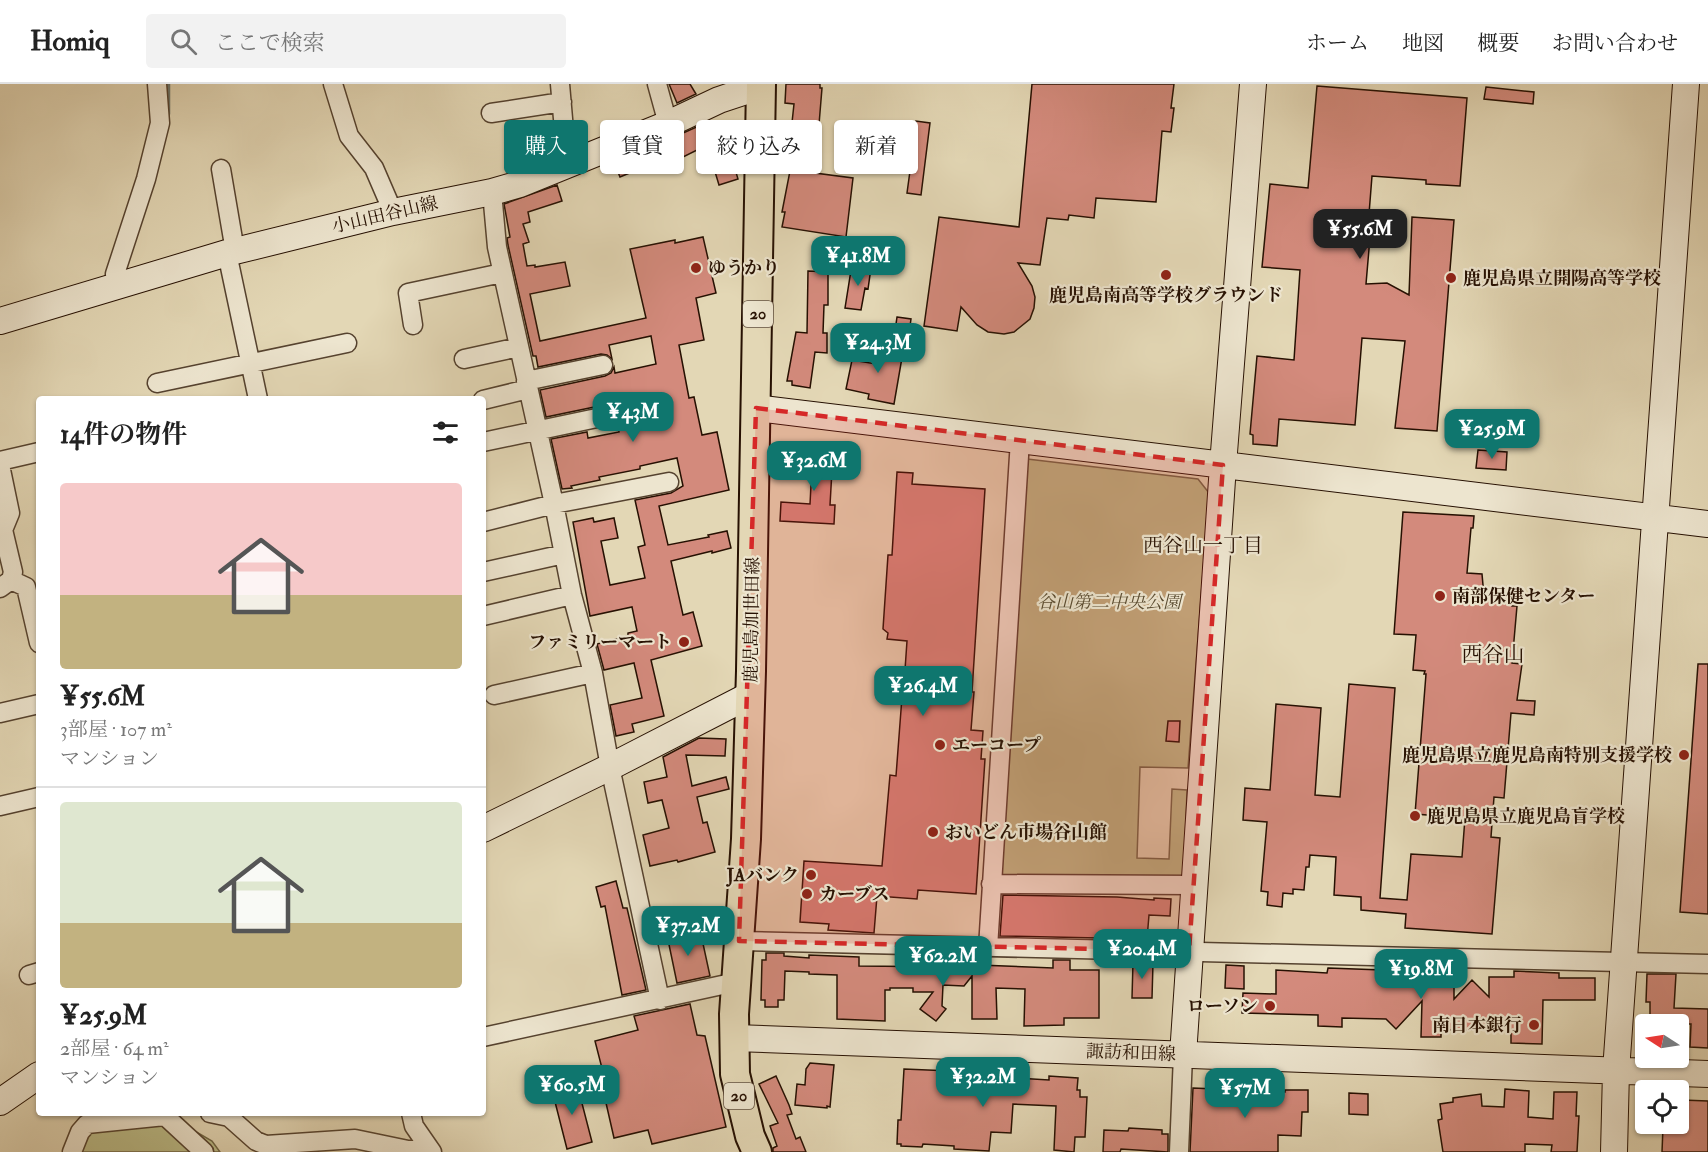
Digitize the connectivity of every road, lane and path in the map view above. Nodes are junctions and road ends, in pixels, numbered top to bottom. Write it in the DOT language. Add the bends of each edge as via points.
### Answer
graph roads {
  1 [pos="157,84"];
  2 [pos="333,84"];
  3 [pos="657,84"];
  4 [pos="1253,84"];
  5 [pos="1688,84"];
  6 [pos="761,85"];
  7 [pos="1708,87"];
  8 [pos="561,93"];
  9 [pos="491,113"];
  10 [pos="563,120"];
  11 [pos="667,120"];
  12 [pos="676,120"];
  13 [pos="221,169"];
  14 [pos="545,174"];
  15 [pos="492,192"];
  16 [pos="393,212"];
  17 [pos="231,252"];
  18 [pos="502,273"];
  19 [pos="116,285"];
  20 [pos="0,321"];
  21 [pos="413,325"];
  22 [pos="347,343"];
  23 [pos="519,347"];
  24 [pos="464,359"];
  25 [pos="251,363"];
  26 [pos="603,365"];
  27 [pos="157,383"];
  28 [pos="527,385"];
  29 [pos="257,396"];
  30 [pos="486,399"];
  31 [pos="756,408"];
  32 [pos="630,411"];
  33 [pos="537,431"];
  34 [pos="1020,440"];
  35 [pos="486,441"];
  36 [pos="36,453"];
  37 [pos="0,463"];
  38 [pos="1223,465"];
  39 [pos="669,482"];
  40 [pos="554,504"];
  41 [pos="1656,518"];
  42 [pos="486,521"];
  43 [pos="1,523"];
  44 [pos="1708,524"];
  45 [pos="564,554"];
  46 [pos="486,571"];
  47 [pos="6,584"];
  48 [pos="572,595"];
  49 [pos="486,615"];
  50 [pos="36,620"];
  51 [pos="593,673"];
  52 [pos="494,695"];
  53 [pos="750,695"];
  54 [pos="36,705"];
  55 [pos="0,713"];
  56 [pos="610,767"];
  57 [pos="36,798"];
  58 [pos="0,806"];
  59 [pos="486,828"];
  60 [pos="991,884"];
  61 [pos="1193,885"];
  62 [pos="740,941"];
  63 [pos="987,948"];
  64 [pos="1189,951"];
  65 [pos="1624,961"];
  66 [pos="1708,964"];
  67 [pos="736,982"];
  68 [pos="660,1000"];
  69 [pos="486,1036"];
  70 [pos="734,1038"];
  71 [pos="1183,1055"];
  72 [pos="1616,1071"];
  73 [pos="1708,1074"];
  74 [pos="36,1077"];
  75 [pos="0,1102"];
  76 [pos="149,1116"];
  77 [pos="167,1116"];
  78 [pos="224,1116"];
  79 [pos="412,1116"];
  80 [pos="430,1150"];
  81 [pos="72,1152"];
  82 [pos="204,1152"];
  83 [pos="757,1152"];
  84 [pos="1179,1152"];
  85 [pos="1614,1152"];
  1 -- 19 [label="street" via="160,123 117,265"];
  2 -- 16 [label="street" via="349,136 374,168"];
  3 -- 11 [label="street"];
  4 -- 38 [label="street"];
  5 -- 7 [label="street"];
  5 -- 41 [label="street"];
  6 -- 12 [label="street, 小山田谷山線"];
  6 -- 31 [label="main road, 鹿児島加世田線 / 20"];
  8 -- 9 [label="street"];
  8 -- 10 [label="street"];
  13 -- 17 [label="street"];
  14 -- 15 [label="street, 小山田谷山線"];
  15 -- 16 [label="street, 小山田谷山線"];
  15 -- 18 [label="street"];
  16 -- 17 [label="street, 小山田谷山線"];
  17 -- 19 [label="street, 小山田谷山線"];
  17 -- 25 [label="street"];
  18 -- 21 [label="street" via="408,293"];
  18 -- 23 [label="street"];
  19 -- 20 [label="street, 小山田谷山線"];
  22 -- 25 [label="street"];
  23 -- 24 [label="street"];
  23 -- 28 [label="street"];
  25 -- 27 [label="street"];
  25 -- 29 [label="street"];
  26 -- 28 [label="street"];
  28 -- 30 [label="street"];
  28 -- 33 [label="street"];
  31 -- 34 [label="street"];
  31 -- 53 [label="main road, 鹿児島加世田線 / 20"];
  32 -- 33 [label="street"];
  33 -- 35 [label="street"];
  33 -- 40 [label="street"];
  34 -- 38 [label="street"];
  34 -- 60 [label="street"];
  36 -- 37 [label="street"];
  37 -- 43 [label="street" via="10,513"];
  38 -- 41 [label="street"];
  38 -- 61 [label="street"];
  39 -- 40 [label="street"];
  40 -- 42 [label="street"];
  40 -- 45 [label="street"];
  41 -- 44 [label="street"];
  41 -- 65 [label="street"];
  43 -- 47 [label="street" via="13,572"];
  45 -- 46 [label="street"];
  45 -- 48 [label="street"];
  47 -- 50 [label="street" via="26,587"];
  48 -- 49 [label="street"];
  48 -- 51 [label="street"];
  51 -- 52 [label="street"];
  51 -- 56 [label="street"];
  53 -- 56 [label="street"];
  53 -- 62 [label="main road, 鹿児島加世田線 / 20"];
  54 -- 55 [label="street"];
  56 -- 59 [label="street"];
  56 -- 68 [label="street"];
  57 -- 58 [label="street"];
  60 -- 61 [label="street"];
  60 -- 63 [label="street"];
  61 -- 64 [label="street"];
  62 -- 63 [label="street"];
  62 -- 67 [label="main road, 鹿児島加世田線 / 20"];
  63 -- 64 [label="street"];
  64 -- 65 [label="street"];
  64 -- 71 [label="street"];
  65 -- 66 [label="street"];
  65 -- 72 [label="street"];
  67 -- 68 [label="street"];
  67 -- 70 [label="main road, 鹿児島加世田線 / 20"];
  68 -- 69 [label="street"];
  70 -- 71 [label="street, 諏訪和田線"];
  70 -- 83 [label="main road, 鹿児島加世田線 / 20" via="735,1074"];
  71 -- 72 [label="street, 諏訪和田線"];
  71 -- 84 [label="street"];
  72 -- 73 [label="street, 諏訪和田線"];
  72 -- 85 [label="street"];
  74 -- 75 [label="street"];
  76 -- 81 [label="street" via="87,1124"];
  77 -- 82 [label="street"];
  78 -- 80 [label="street" via="266,1145 355,1139 408,1150"];
  79 -- 80 [label="street"];
}
